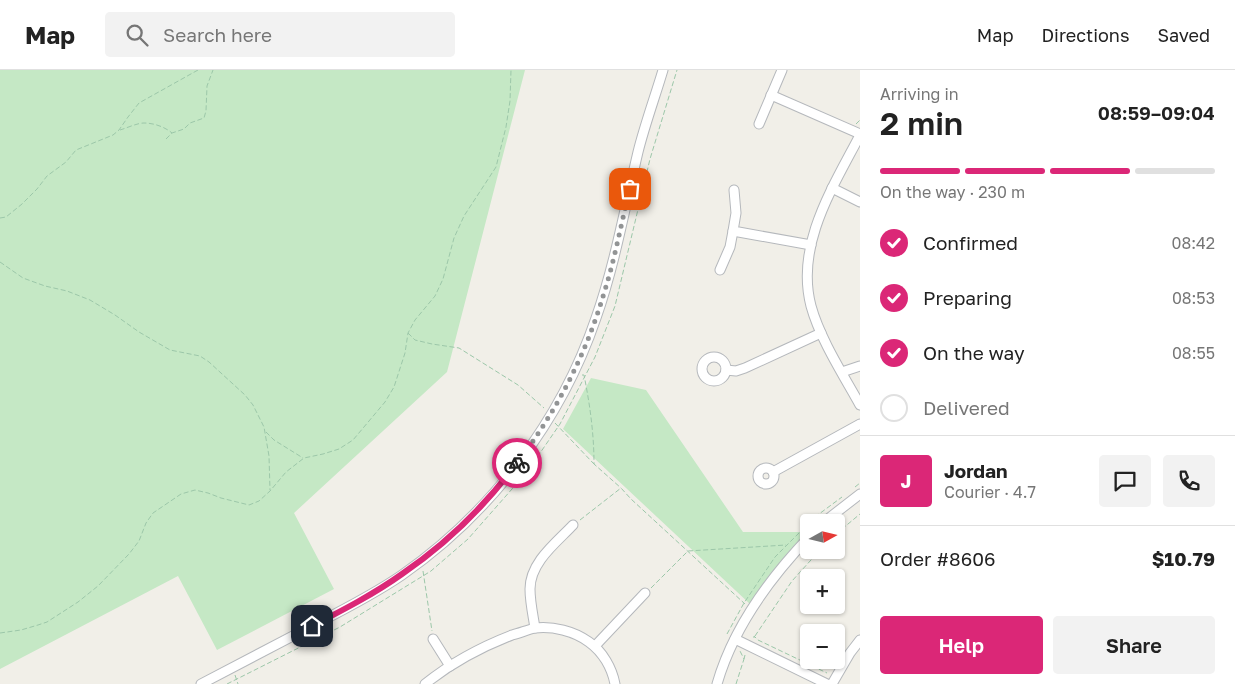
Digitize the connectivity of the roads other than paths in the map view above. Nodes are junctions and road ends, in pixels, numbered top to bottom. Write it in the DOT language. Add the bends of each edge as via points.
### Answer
graph roads {
  1 [pos="663,70"];
  2 [pos="782,70"];
  3 [pos="771,95"];
  4 [pos="759,124"];
  5 [pos="860,134"];
  6 [pos="832,188"];
  7 [pos="734,190"];
  8 [pos="860,202"];
  9 [pos="733,231"];
  10 [pos="811,245"];
  11 [pos="720,270"];
  12 [pos="821,333"];
  13 [pos="860,366"];
  14 [pos="726,370"];
  15 [pos="842,372"];
  16 [pos="860,406"];
  17 [pos="860,424"];
  18 [pos="773,472"];
  19 [pos="856,491"];
  20 [pos="832,514"];
  21 [pos="573,525"];
  22 [pos="800,547"];
  23 [pos="645,593"];
  24 [pos="535,628"];
  25 [pos="433,639"];
  26 [pos="735,640"];
  27 [pos="860,640"];
  28 [pos="595,646"];
  29 [pos="450,666"];
  30 [pos="834,681"];
  31 [pos="201,684"];
  32 [pos="425,684"];
  33 [pos="615,684"];
  34 [pos="717,684"];
  35 [pos="827,684"];
  1 -- 31 [label="street" via="639,150 605,293 574,372 534,440 466,522 421,560 344,609"];
  2 -- 3 [label="street"];
  3 -- 4 [label="street"];
  3 -- 5 [label="street"];
  5 -- 6 [label="street"];
  6 -- 8 [label="street"];
  6 -- 10 [label="street"];
  7 -- 9 [label="street" via="736,213"];
  9 -- 10 [label="street"];
  9 -- 11 [label="street"];
  10 -- 12 [label="street" via="808,284 811,306"];
  12 -- 14 [label="street" via="745,368"];
  12 -- 15 [label="street"];
  13 -- 15 [label="street"];
  15 -- 16 [label="street"];
  17 -- 18 [label="street"];
  19 -- 20 [label="street"];
  21 -- 24 [label="street" via="544,555 534,571 530,588"];
  22 -- 26 [label="street" via="747,606"];
  23 -- 28 [label="street"];
  24 -- 28 [label="street" via="568,631"];
  24 -- 29 [label="street" via="500,640"];
  25 -- 29 [label="street"];
  26 -- 34 [label="street"];
  26 -- 35 [label="street"];
  27 -- 30 [label="street"];
  28 -- 33 [label="street" via="609,664"];
  29 -- 32 [label="street"];
}
